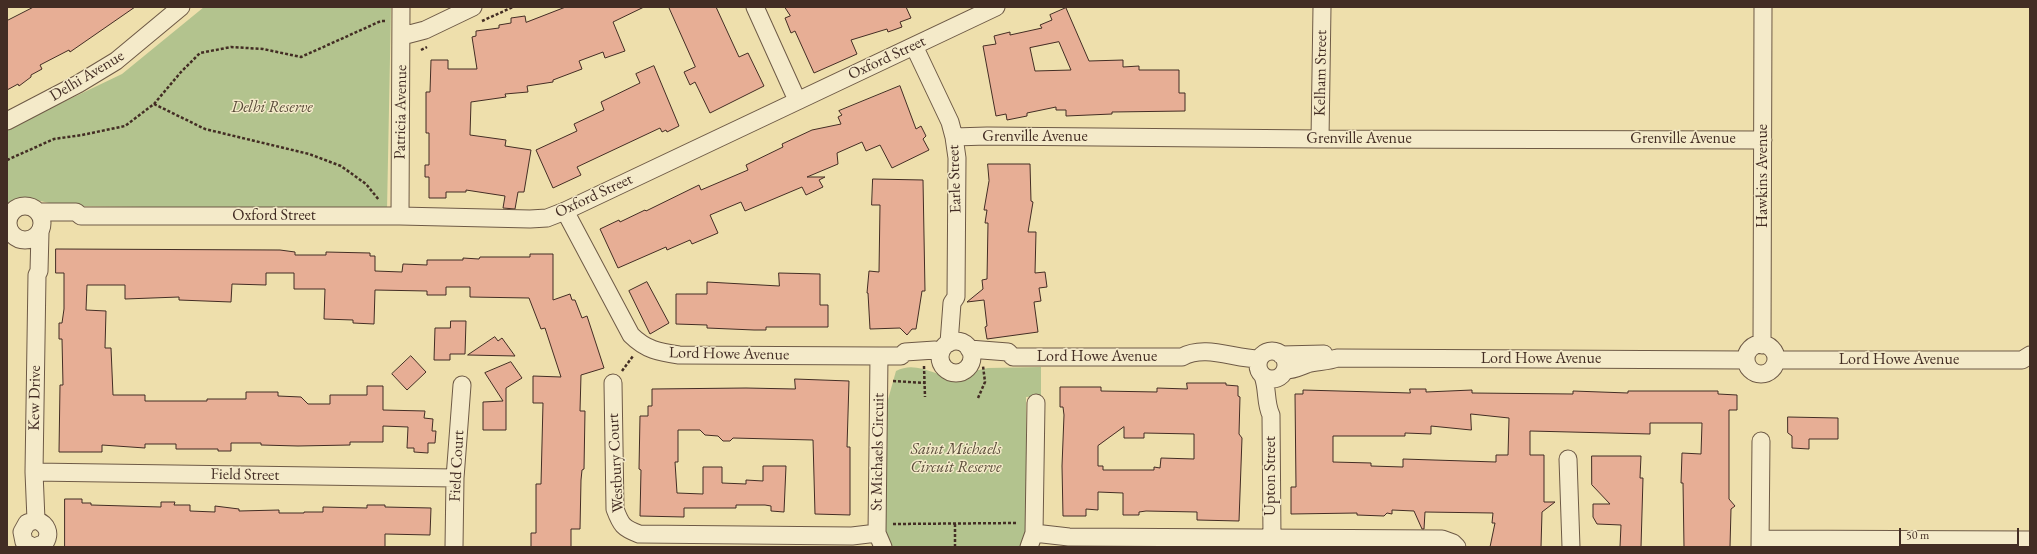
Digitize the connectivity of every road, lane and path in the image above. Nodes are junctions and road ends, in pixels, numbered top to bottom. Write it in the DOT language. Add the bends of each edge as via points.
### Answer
graph roads {
  1 [pos="181,7"];
  2 [pos="402,7"];
  3 [pos="473,7"];
  4 [pos="755,7"];
  5 [pos="996,7"];
  6 [pos="1322,7"];
  7 [pos="1763,7"];
  8 [pos="391,20"];
  9 [pos="402,36"];
  10 [pos="914,46"];
  11 [pos="798,100"];
  12 [pos="154,104"];
  13 [pos="7,121"];
  14 [pos="954,137"];
  15 [pos="1320,139"];
  16 [pos="1763,140"];
  17 [pos="7,160"];
  18 [pos="400,199"];
  19 [pos="565,211"];
  20 [pos="8,216"];
  21 [pos="400,216"];
  22 [pos="40,223"];
  23 [pos="13,236"];
  24 [pos="36,275"];
  25 [pos="1762,344"];
  26 [pos="641,345"];
  27 [pos="959,354"];
  28 [pos="879,356"];
  29 [pos="901,356"];
  30 [pos="1746,360"];
  31 [pos="1776,360"];
  32 [pos="2027,360"];
  33 [pos="924,362"];
  34 [pos="1271,368"];
  35 [pos="878,380"];
  36 [pos="613,383"];
  37 [pos="925,383"];
  38 [pos="462,385"];
  39 [pos="925,398"];
  40 [pos="978,398"];
  41 [pos="1036,403"];
  42 [pos="1761,441"];
  43 [pos="1568,459"];
  44 [pos="34,472"];
  45 [pos="455,478"];
  46 [pos="36,520"];
  47 [pos="955,523"];
  48 [pos="1033,534"];
  49 [pos="879,535"];
  50 [pos="1272,538"];
  51 [pos="2030,540"];
  52 [pos="772,541"];
  53 [pos="24,542"];
  54 [pos="1163,543"];
  55 [pos="1761,543"];
  56 [pos="454,547"];
  57 [pos="955,547"];
  58 [pos="1457,547"];
  59 [pos="1570,547"];
  1 -- 13 [label="street, Delhi Avenue" via="116,61"];
  2 -- 9 [label="street, Patricia Avenue"];
  3 -- 9 [label="street" via="426,30"];
  4 -- 11 [label="street"];
  5 -- 10 [label="street, Oxford Street"];
  6 -- 15 [label="street, Kelham Street"];
  7 -- 16 [label="street, Hawkins Avenue"];
  8 -- 12 [label="path" via="381,21 301,57 263,49 231,47 200,53"];
  9 -- 18 [label="street, Patricia Avenue"];
  10 -- 11 [label="street, Oxford Street"];
  10 -- 14 [label="street, Earle Street" via="950,122"];
  11 -- 19 [label="street, Oxford Street"];
  12 -- 17 [label="path" via="124,126 54,139"];
  12 -- 18 [label="path" via="205,129 309,154 341,166 366,184 380,201"];
  14 -- 15 [label="street, Grenville Avenue"];
  14 -- 27 [label="street, Earle Street" via="957,158 956,297 952,303"];
  15 -- 16 [label="street, Grenville Avenue"];
  16 -- 25 [label="street, Hawkins Avenue"];
  18 -- 21 [label="street, Patricia Avenue"];
  19 -- 21 [label="street, Oxford Street" via="547,218 530,219"];
  19 -- 26 [label="street, Lord Howe Avenue" via="627,329"];
  20 -- 22 [label="street" via="17,207 24,205 32,207"];
  20 -- 23 [label="street" via="8,225"];
  21 -- 22 [label="street, Oxford Street" via="81,216 76,212"];
  22 -- 23 [label="street" via="33,238"];
  22 -- 24 [label="street, Kew Drive" via="39,271"];
  23 -- 24 [label="street, Kew Drive"];
  24 -- 44 [label="street, Kew Drive"];
  25 -- 30 [label="street" via="1749,350"];
  25 -- 31 [label="street" via="1772,349"];
  26 -- 28 [label="street, Lord Howe Avenue" via="656,352 680,355"];
  26 -- 36 [label="path"];
  27 -- 29 [label="street, Lord Howe Avenue" via="934,350 905,352"];
  27 -- 33 [label="street, Lord Howe Avenue"];
  27 -- 34 [label="street, Lord Howe Avenue" via="1008,352 1013,357 1182,357 1189,362 1210,362 1251,372"];
  27 -- 40 [label="path" via="985,382"];
  28 -- 29 [label="street, Lord Howe Avenue"];
  28 -- 35 [label="street, St Michaels Circuit"];
  29 -- 33 [label="street, Lord Howe Avenue" via="905,360"];
  30 -- 31 [label="street" via="1750,369 1758,374 1764,374 1772,369"];
  30 -- 34 [label="street, Lord Howe Avenue" via="1336,358 1328,362 1308,363 1294,370"];
  31 -- 32 [label="street, Lord Howe Avenue"];
  33 -- 37 [label="path"];
  34 -- 50 [label="street, Upton Street" via="1280,384 1275,409 1271,415"];
  35 -- 37 [label="path"];
  35 -- 49 [label="street, St Michaels Circuit"];
  36 -- 52 [label="street, Westbury Court" via="615,509 626,529 639,534"];
  37 -- 39 [label="path"];
  38 -- 45 [label="street, Field Court"];
  41 -- 48 [label="street"];
  42 -- 55 [label="street"];
  43 -- 59 [label="street"];
  44 -- 45 [label="street, Field Street"];
  44 -- 46 [label="street, Kew Drive"];
  45 -- 56 [label="street, Field Court"];
  46 -- 53 [label="street" via="23,527"];
  46 -- 53 [label="street" via="46,526 48,538 45,543"];
  47 -- 48 [label="path"];
  47 -- 49 [label="path"];
  47 -- 57 [label="path"];
  48 -- 54 [label="street"];
  49 -- 52 [label="street, Westbury Court"];
  50 -- 54 [label="street"];
  50 -- 58 [label="street" via="1442,539"];
  51 -- 55 [label="street"];
}
